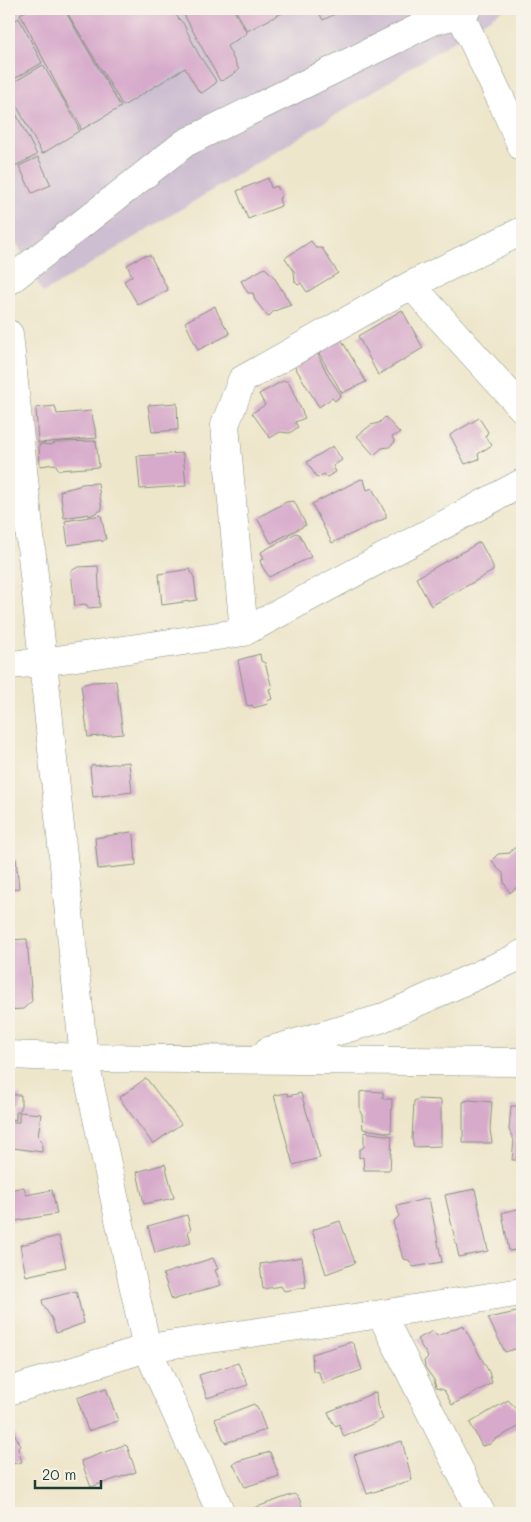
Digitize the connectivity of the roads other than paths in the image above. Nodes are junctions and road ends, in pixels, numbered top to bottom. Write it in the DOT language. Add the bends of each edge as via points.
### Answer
graph roads {
  1 [pos="464,12"];
  2 [pos="429,15"];
  3 [pos="522,148"];
  4 [pos="522,231"];
  5 [pos="9,281"];
  6 [pos="411,285"];
  7 [pos="9,334"];
  8 [pos="522,408"];
  9 [pos="522,482"];
  10 [pos="244,632"];
  11 [pos="43,662"];
  12 [pos="9,665"];
  13 [pos="520,960"];
  14 [pos="9,1056"];
  15 [pos="84,1058"];
  16 [pos="239,1059"];
  17 [pos="522,1062"];
  18 [pos="522,1292"];
  19 [pos="381,1314"];
  20 [pos="147,1348"];
  21 [pos="9,1391"];
  22 [pos="221,1513"];
  23 [pos="481,1513"];
  1 -- 2 [label="street"];
  1 -- 3 [label="street"];
  2 -- 5 [label="street" via="184,144"];
  4 -- 6 [label="street"];
  6 -- 8 [label="street"];
  6 -- 10 [label="street" via="242,380 225,425"];
  7 -- 11 [label="street"];
  9 -- 10 [label="street"];
  10 -- 11 [label="street"];
  11 -- 12 [label="street"];
  11 -- 15 [label="street"];
  13 -- 16 [label="street" via="380,1019"];
  14 -- 15 [label="street"];
  15 -- 16 [label="street"];
  15 -- 20 [label="street"];
  16 -- 17 [label="street"];
  18 -- 19 [label="street"];
  19 -- 20 [label="street"];
  19 -- 23 [label="street"];
  20 -- 21 [label="street"];
  20 -- 22 [label="street"];
}
